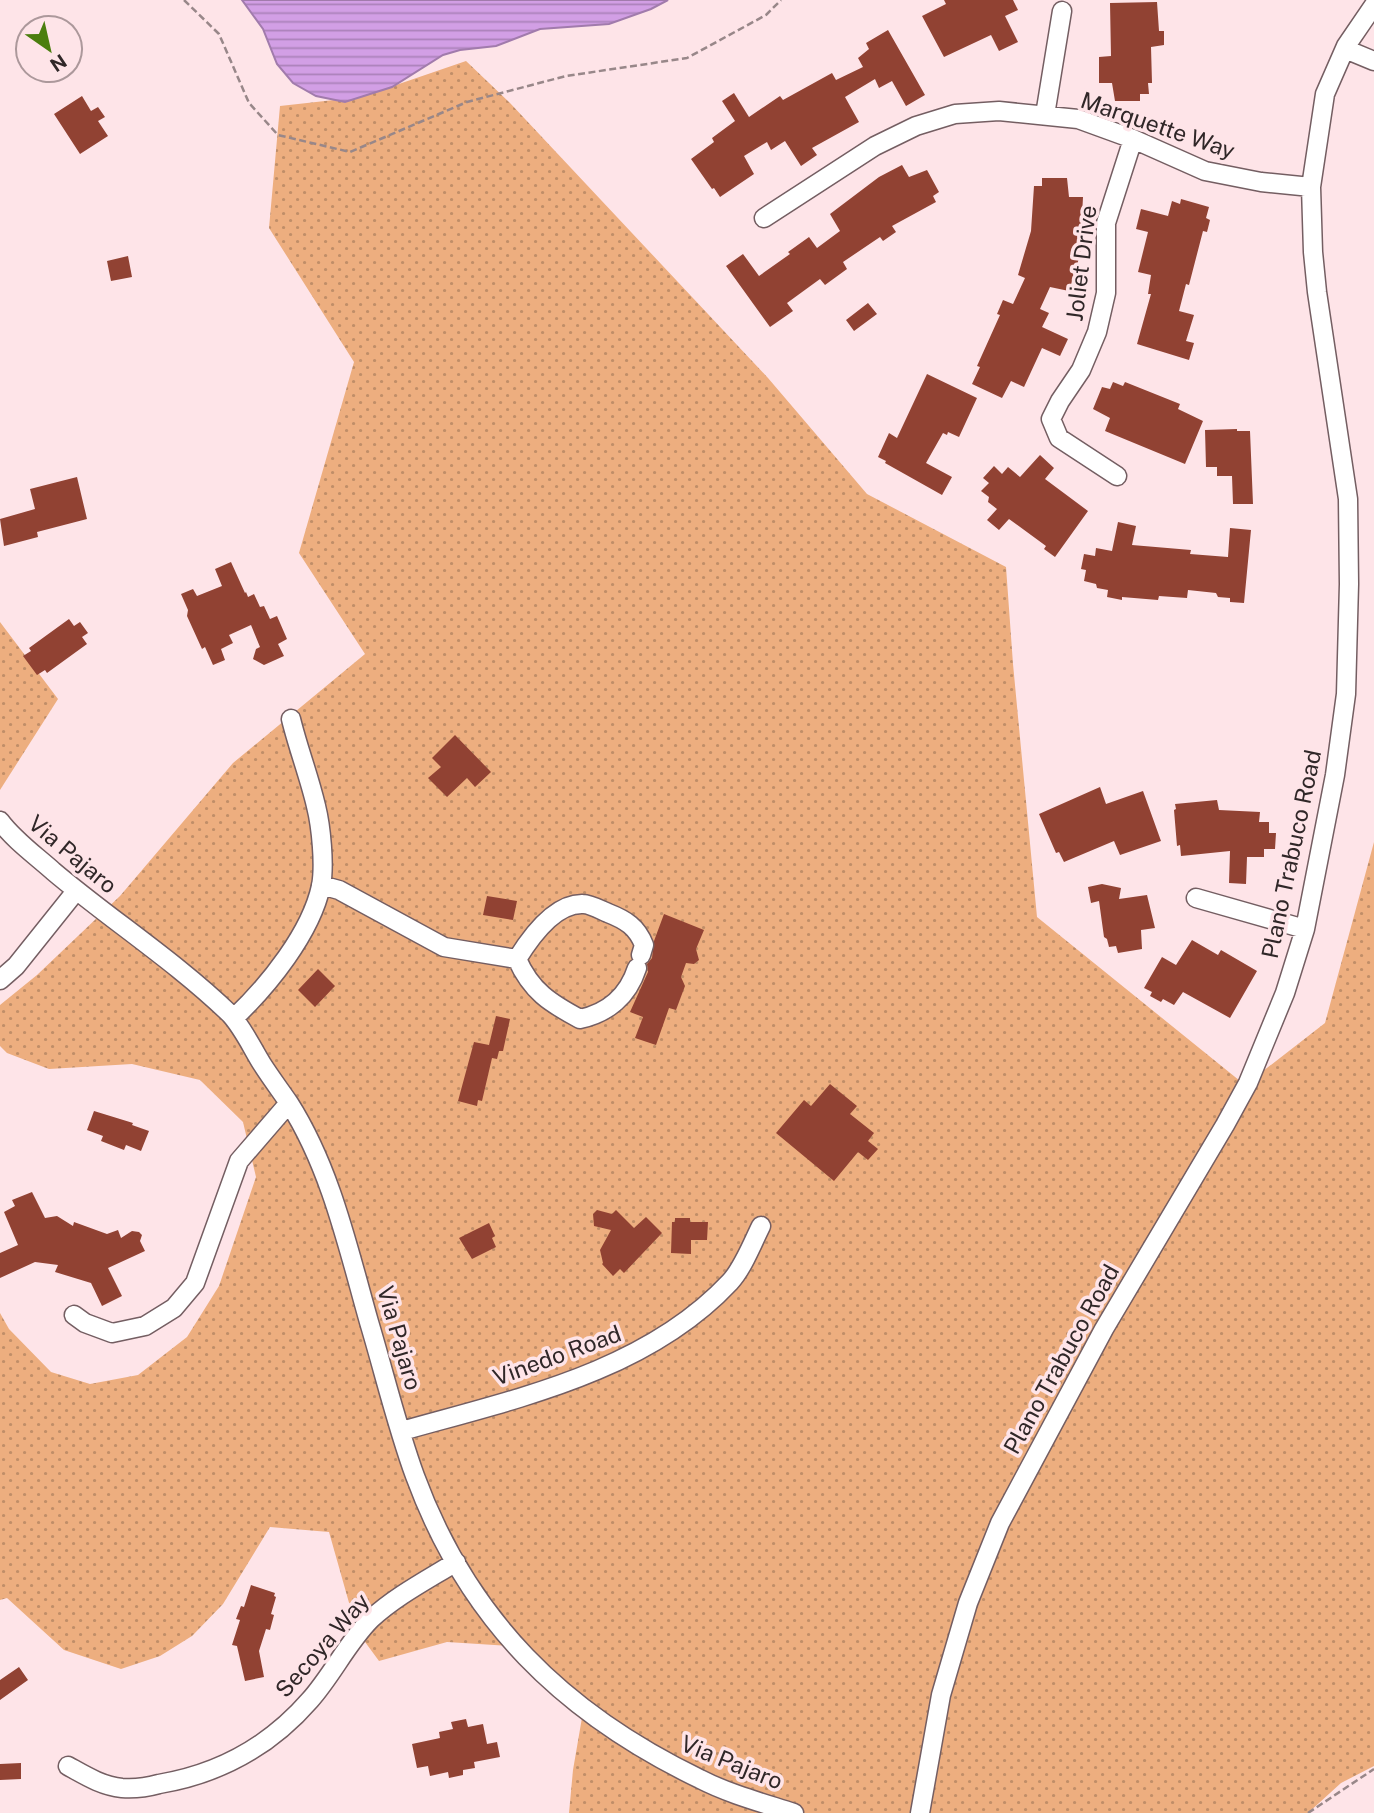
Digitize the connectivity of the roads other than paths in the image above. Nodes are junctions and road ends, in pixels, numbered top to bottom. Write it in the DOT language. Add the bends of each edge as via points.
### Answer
graph roads {
  1 [pos="1374,5"];
  2 [pos="1062,11"];
  3 [pos="1345,49"];
  4 [pos="1374,61"];
  5 [pos="1045,115"];
  6 [pos="1133,139"];
  7 [pos="1311,187"];
  8 [pos="764,218"];
  9 [pos="1118,476"];
  10 [pos="290,719"];
  11 [pos="0,821"];
  12 [pos="321,885"];
  13 [pos="76,891"];
  14 [pos="1196,898"];
  15 [pos="1305,929"];
  16 [pos="517,958"];
  17 [pos="0,980"];
  18 [pos="234,1018"];
  19 [pos="289,1104"];
  20 [pos="761,1226"];
  21 [pos="74,1315"];
  22 [pos="402,1431"];
  23 [pos="456,1562"];
  24 [pos="68,1766"];
  25 [pos="794,1813"];
  26 [pos="920,1813"];
  1 -- 3 [label="street, Plano Trabuco Road"];
  2 -- 5 [label="street"];
  3 -- 4 [label="street"];
  3 -- 7 [label="street, Plano Trabuco Road" via="1325,94"];
  5 -- 6 [label="street, Marquette Way" via="1078,120"];
  5 -- 8 [label="street, Marquette Way" via="955,114 916,126 875,146"];
  6 -- 7 [label="street, Marquette Way" via="1205,171"];
  6 -- 9 [label="street, Joliet Drive" via="1106,223 1106,293 1097,332 1081,370 1051,419 1059,438"];
  7 -- 15 [label="street, Plano Trabuco Road" via="1312,252 1348,499 1349,584 1346,694"];
  10 -- 12 [label="street" via="316,807"];
  11 -- 13 [label="street, Via Pajaro"];
  12 -- 16 [label="street" via="339,890 444,947"];
  12 -- 18 [label="street" via="284,962"];
  13 -- 17 [label="street"];
  13 -- 18 [label="street, Via Pajaro"];
  14 -- 15 [label="street"];
  15 -- 26 [label="street, Plano Trabuco Road" via="1248,1083 1104,1329 1000,1523 968,1602 941,1695"];
  16 -- 16 [label="street" via="531,984 549,1002 580,1019 595,1016 618,1001 632,982 644,945 634,926 584,904 551,917"];
  18 -- 19 [label="street, Via Pajaro"];
  19 -- 21 [label="street" via="239,1161 195,1283 174,1308 145,1326 112,1333"];
  19 -- 22 [label="street, Via Pajaro" via="315,1151 334,1203"];
  20 -- 22 [label="street, Vinedo Road" via="732,1281 694,1314 639,1351 577,1378"];
  22 -- 23 [label="street, Via Pajaro" via="414,1474"];
  23 -- 24 [label="street, Secoya Way" via="370,1620 308,1702 277,1732 235,1761 176,1782 122,1788 96,1782"];
  23 -- 25 [label="street, Via Pajaro" via="489,1615 571,1700 624,1739 703,1781"];
}
